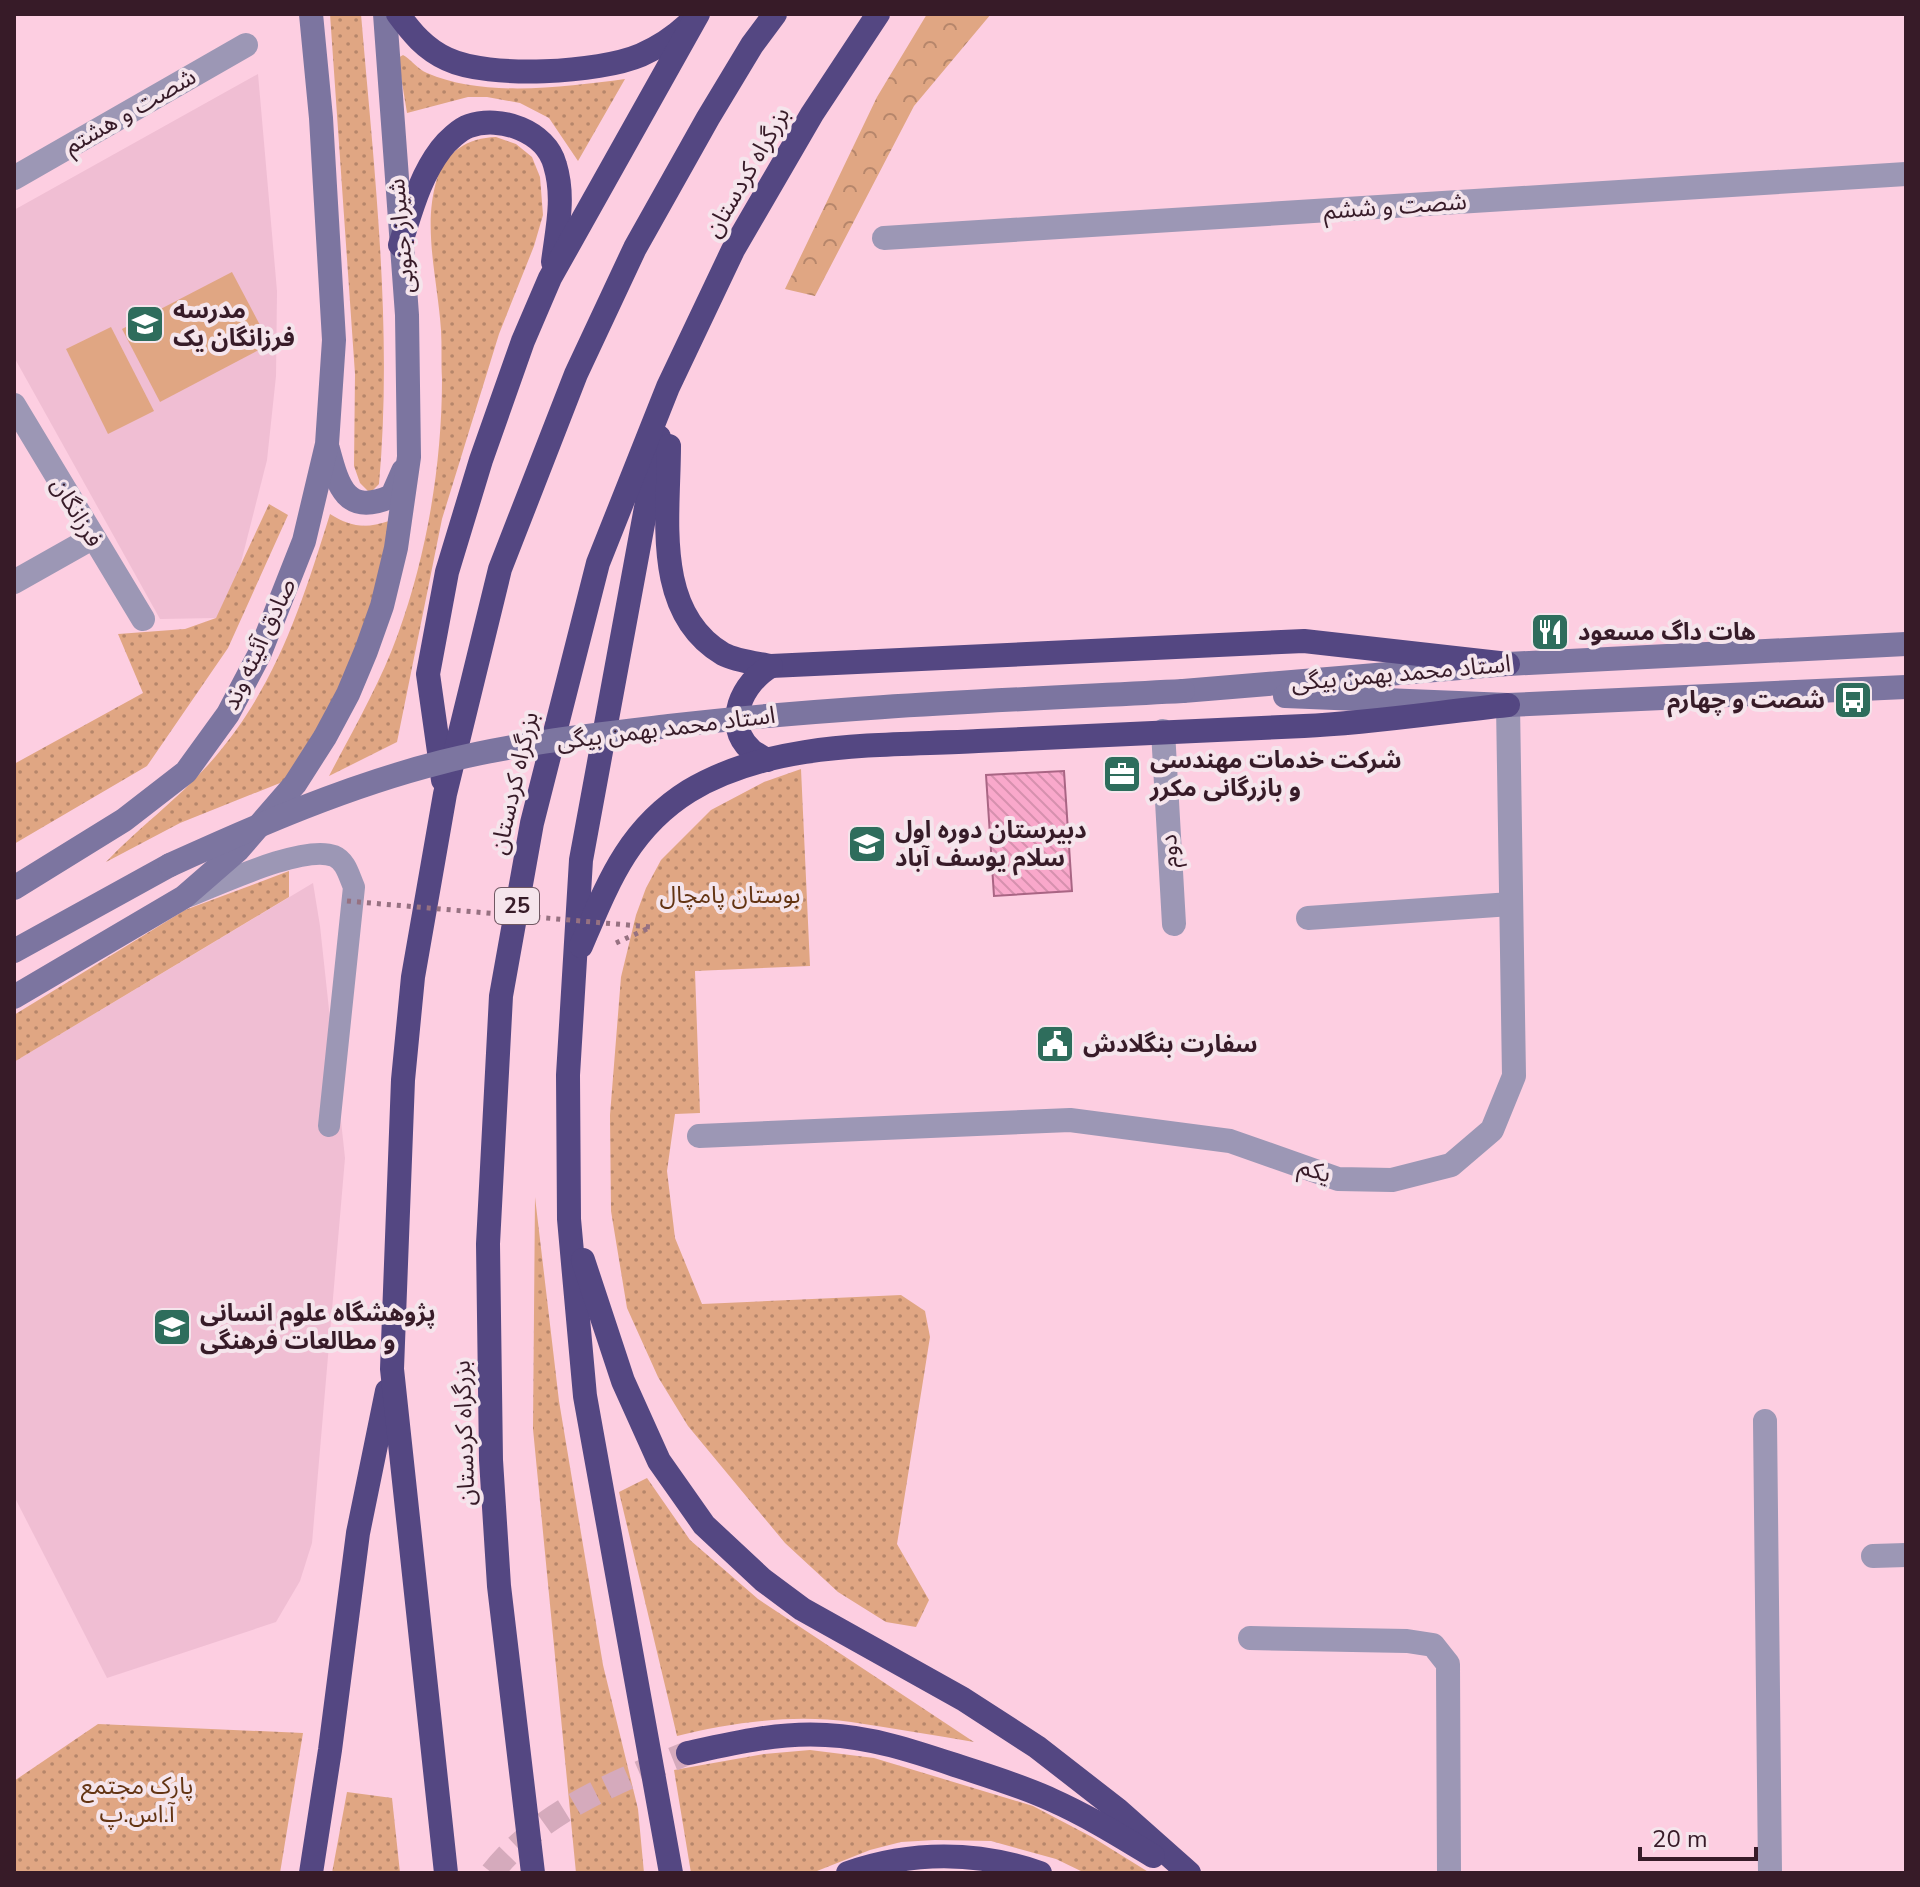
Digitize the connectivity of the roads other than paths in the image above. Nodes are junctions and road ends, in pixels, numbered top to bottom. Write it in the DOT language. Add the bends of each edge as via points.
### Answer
graph roads {
  1 [pos="311,14"];
  2 [pos="385,14"];
  3 [pos="398,14"];
  4 [pos="698,14"];
  5 [pos="775,14"];
  6 [pos="878,14"];
  7 [pos="246,45"];
  8 [pos="1906,174"];
  9 [pos="14,178"];
  10 [pos="884,238"];
  11 [pos="400,245"];
  12 [pos="550,278"];
  13 [pos="668,387"];
  14 [pos="14,405"];
  15 [pos="327,444"];
  16 [pos="409,457"];
  17 [pos="92,538"];
  18 [pos="14,582"];
  19 [pos="143,619"];
  20 [pos="1906,644"];
  21 [pos="1508,664"];
  22 [pos="771,666"];
  23 [pos="1906,687"];
  24 [pos="1183,691"];
  25 [pos="1508,705"];
  26 [pos="1163,731"];
  27 [pos="767,760"];
  28 [pos="445,794"];
  29 [pos="14,888"];
  30 [pos="184,897"];
  31 [pos="1511,904"];
  32 [pos="1308,918"];
  33 [pos="1174,924"];
  34 [pos="14,951"];
  35 [pos="573,963"];
  36 [pos="14,997"];
  37 [pos="329,1126"];
  38 [pos="699,1136"];
  39 [pos="569,1219"];
  40 [pos="392,1369"];
  41 [pos="1765,1421"];
  42 [pos="1906,1555"];
  43 [pos="1873,1556"];
  44 [pos="1250,1638"];
  45 [pos="688,1753"];
  46 [pos="669,1864"];
  47 [pos="311,1873"];
  48 [pos="446,1873"];
  49 [pos="533,1873"];
  50 [pos="848,1873"];
  51 [pos="1040,1873"];
  52 [pos="1179,1873"];
  53 [pos="1189,1873"];
  54 [pos="1449,1873"];
  55 [pos="1770,1873"];
  1 -- 15 [label="main road" via="334,340"];
  2 -- 11 [label="main road, شیراز جنوبی"];
  3 -- 4 [label="highway" via="418,40 447,60 484,70 530,72 638,56 669,41"];
  4 -- 12 [label="highway"];
  5 -- 28 [label="highway" via="708,118 635,248 576,374 500,569"];
  6 -- 13 [label="highway, بزرگراه کردستان / 25" via="733,250"];
  7 -- 9 [label="street, شصت و هشتم"];
  8 -- 10 [label="street, شصت و ششم"];
  11 -- 12 [label="highway" via="424,174 443,146 467,127 492,121 520,128 542,143 555,161 562,196"];
  11 -- 16 [label="main road, شیراز جنوبی" via="407,315"];
  12 -- 28 [label="highway" via="481,460 447,572 428,674"];
  13 -- 22 [label="highway" via="671,577 679,606 697,632 726,655"];
  13 -- 35 [label="highway" via="581,860"];
  13 -- 49 [label="highway, بزرگراه کردستان / 25" via="598,563 532,823 501,996 488,1244 491,1460 499,1586"];
  14 -- 17 [label="street, فرزانگان"];
  15 -- 16 [label="main road" via="343,493 357,502 377,503 392,496"];
  15 -- 29 [label="main road, صادق آئینه وند" via="285,590 259,655 208,743 161,793"];
  16 -- 30 [label="main road, شیراز جنوبی" via="382,606 348,694 295,784 238,850"];
  17 -- 18 [label="street"];
  17 -- 19 [label="street, فرزانگان"];
  20 -- 21 [label="main road, استاد محمد بهمن بیگی"];
  21 -- 22 [label="highway" via="1304,641"];
  21 -- 24 [label="main road, استاد محمد بهمن بیگی"];
  22 -- 27 [label="highway" via="745,689 737,710 738,729 750,749"];
  23 -- 25 [label="main road, استاد محمد بهمن بیگی"];
  24 -- 25 [label="main road, استاد محمد بهمن بیگی"];
  24 -- 34 [label="main road, استاد محمد بهمن بیگی, bridge" via="829,710 615,732 442,762 277,816 170,865"];
  25 -- 26 [label="highway" via="1307,726"];
  25 -- 31 [label="street, یکم"];
  26 -- 27 [label="highway" via="848,748"];
  26 -- 33 [label="street, دوم"];
  27 -- 35 [label="highway" via="689,791 652,818 620,860"];
  28 -- 40 [label="highway" via="413,977 403,1080"];
  30 -- 36 [label="main road"];
  30 -- 37 [label="lane" via="286,858 315,853 334,856 345,865 354,887"];
  31 -- 32 [label="street"];
  31 -- 38 [label="street, یکم" via="1514,1076 1492,1130 1451,1165 1392,1180 1338,1179 1230,1141 1070,1120"];
  35 -- 39 [label="highway"];
  39 -- 46 [label="highway" via="585,1396"];
  39 -- 53 [label="highway" via="623,1381 659,1461 704,1525 802,1609 1037,1747"];
  40 -- 47 [label="highway" via="358,1533"];
  40 -- 48 [label="highway"];
  41 -- 55 [label="street"];
  42 -- 43 [label="street"];
  44 -- 54 [label="street" via="1433,1645 1448,1664"];
  45 -- 52 [label="highway" via="788,1735 836,1736 901,1747 1049,1798"];
  50 -- 51 [label="highway" via="922,1856 966,1857"];
}
